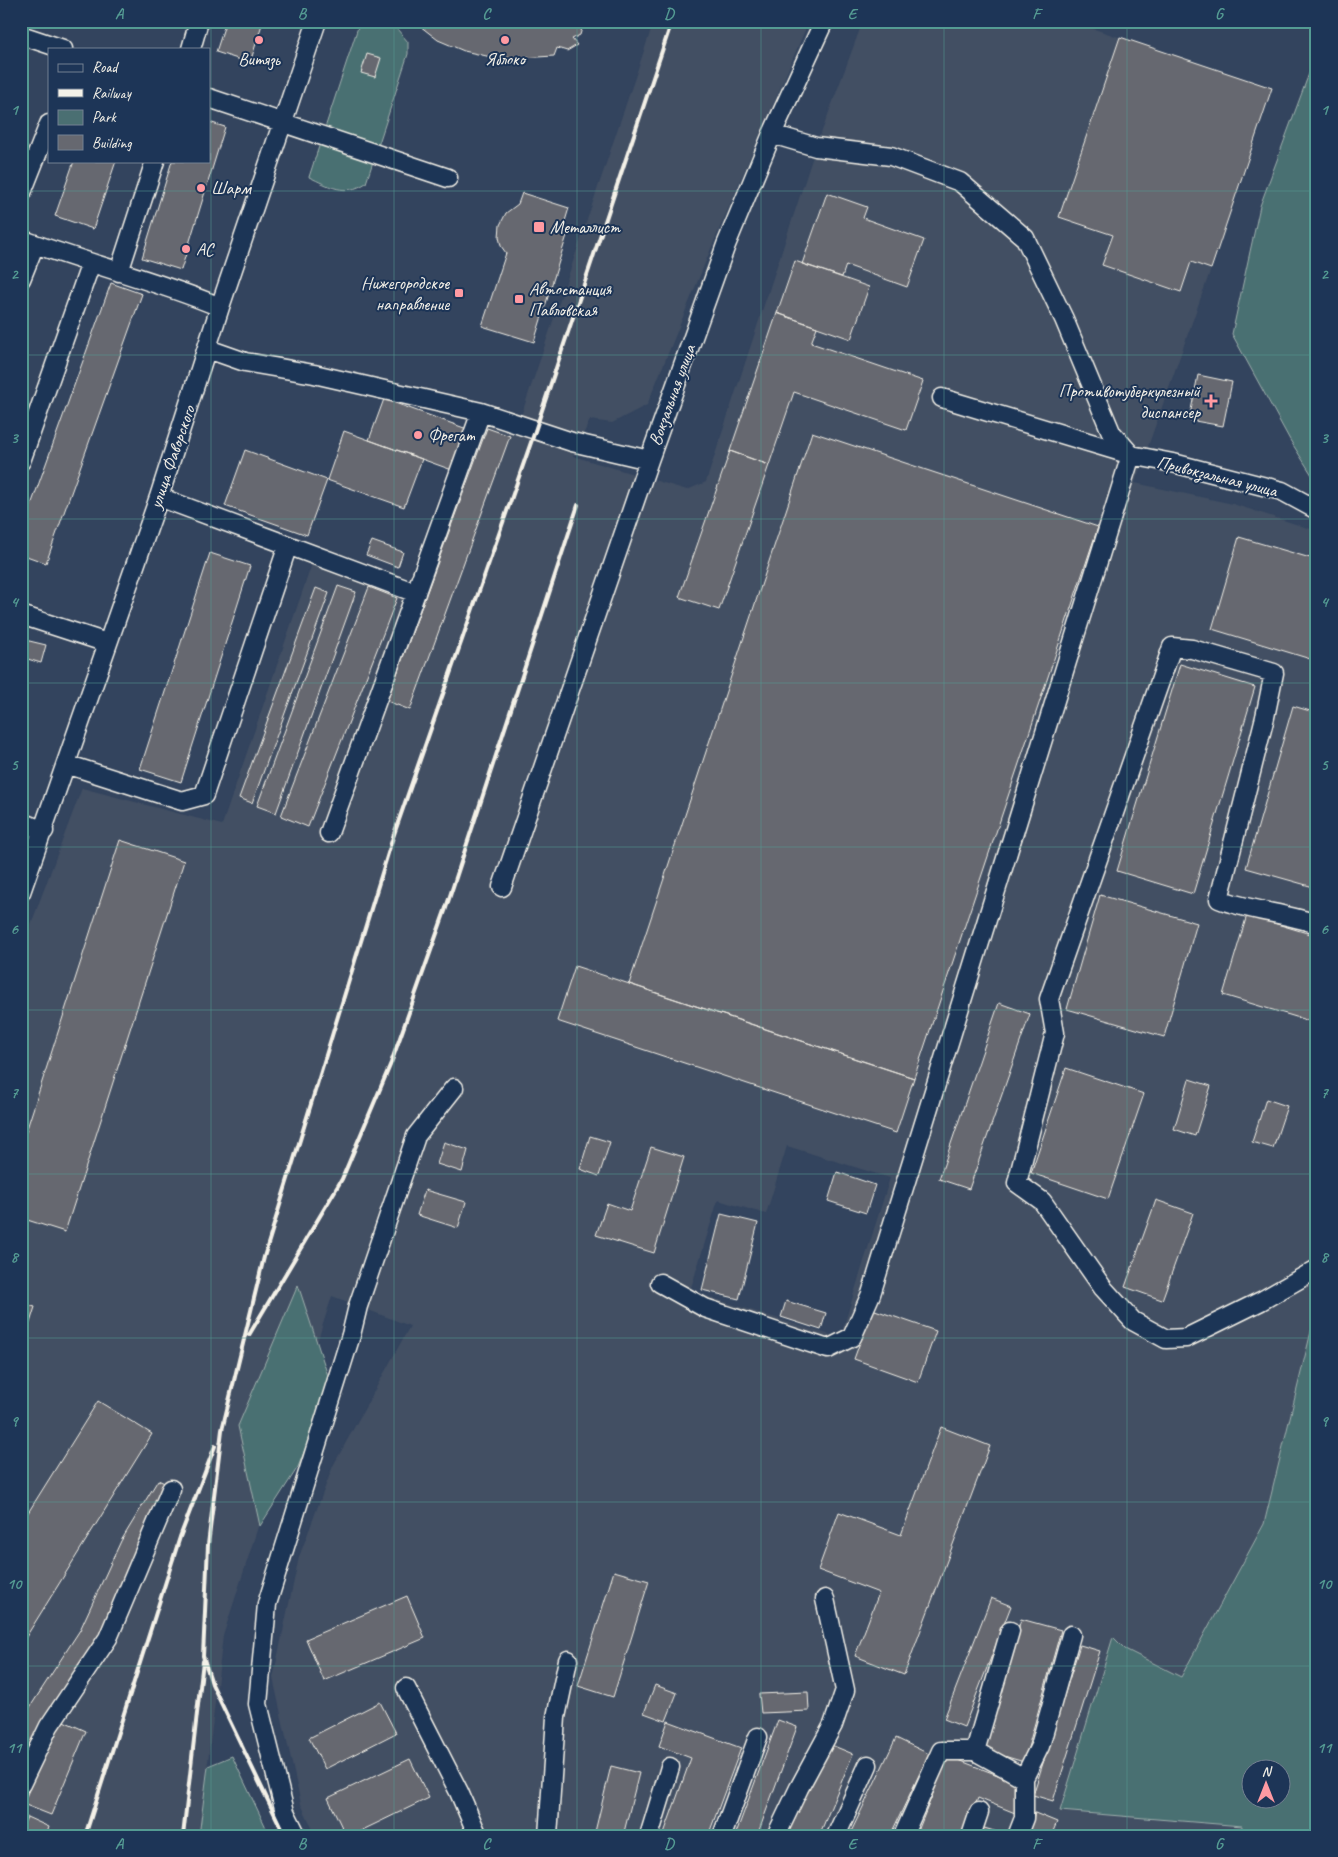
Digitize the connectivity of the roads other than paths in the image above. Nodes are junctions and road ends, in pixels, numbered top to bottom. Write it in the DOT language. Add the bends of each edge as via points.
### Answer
graph roads {
  1 [pos="199,21"];
  2 [pos="317,21"];
  3 [pos="824,21"];
  4 [pos="21,35"];
  5 [pos="60,48"];
  6 [pos="190,48"];
  7 [pos="210,98"];
  8 [pos="284,122"];
  9 [pos="48,127"];
  10 [pos="772,134"];
  11 [pos="155,162"];
  12 [pos="448,178"];
  13 [pos="21,195"];
  14 [pos="28,242"];
  15 [pos="91,263"];
  16 [pos="119,272"];
  17 [pos="21,279"];
  18 [pos="220,307"];
  19 [pos="208,349"];
  20 [pos="942,398"];
  21 [pos="481,412"];
  22 [pos="1137,456"];
  23 [pos="649,460"];
  24 [pos="21,461"];
  25 [pos="159,497"];
  26 [pos="1317,510"];
  27 [pos="288,545"];
  28 [pos="416,593"];
  29 [pos="21,615"];
  30 [pos="107,644"];
  31 [pos="66,764"];
  32 [pos="21,822"];
  33 [pos="44,831"];
  34 [pos="329,833"];
  35 [pos="502,887"];
  36 [pos="21,892"];
  37 [pos="1317,924"];
  38 [pos="454,1088"];
  39 [pos="1317,1268"];
  40 [pos="660,1283"];
  41 [pos="171,1489"];
  42 [pos="825,1599"];
  43 [pos="1010,1631"];
  44 [pos="1071,1634"];
  45 [pos="568,1660"];
  46 [pos="406,1688"];
  47 [pos="758,1737"];
  48 [pos="974,1751"];
  49 [pos="868,1765"];
  50 [pos="670,1767"];
  51 [pos="1024,1778"];
  52 [pos="21,1784"];
  53 [pos="979,1812"];
  54 [pos="296,1836"];
  55 [pos="478,1836"];
  56 [pos="548,1836"];
  57 [pos="649,1836"];
  58 [pos="722,1836"];
  59 [pos="776,1836"];
  60 [pos="836,1836"];
  61 [pos="903,1836"];
  62 [pos="971,1836"];
  63 [pos="1017,1836"];
  1 -- 6 [label="street"];
  2 -- 8 [label="street, улица Фаворского"];
  3 -- 10 [label="street, Вокзальная улица"];
  4 -- 5 [label="street"];
  7 -- 8 [label="street"];
  8 -- 12 [label="street"];
  8 -- 18 [label="street, улица Фаворского"];
  9 -- 13 [label="street"];
  10 -- 22 [label="street" via="816,147 891,156 960,182 1025,238 1064,318 1111,432"];
  10 -- 23 [label="street, Вокзальная улица" via="726,245"];
  11 -- 16 [label="street"];
  14 -- 15 [label="street"];
  14 -- 17 [label="street"];
  15 -- 16 [label="street"];
  15 -- 24 [label="street"];
  16 -- 18 [label="street" via="184,291"];
  18 -- 19 [label="street, улица Фаворского"];
  19 -- 21 [label="street, Вокзальная улица" via="245,362 314,374"];
  19 -- 25 [label="street, улица Фаворского"];
  20 -- 22 [label="street, Привокзальная улица"];
  21 -- 23 [label="street, Вокзальная улица" via="572,442"];
  21 -- 28 [label="street"];
  22 -- 26 [label="street, Привокзальная улица" via="1282,491"];
  22 -- 40 [label="street" via="871,1294 852,1337 828,1349 705,1308"];
  23 -- 35 [label="street"];
  25 -- 27 [label="street"];
  25 -- 30 [label="street, улица Фаворского"];
  27 -- 28 [label="street"];
  27 -- 31 [label="street" via="204,795 182,801"];
  28 -- 34 [label="street"];
  29 -- 30 [label="street"];
  30 -- 31 [label="street, улица Фаворского"];
  31 -- 33 [label="street, улица Фаворского"];
  32 -- 33 [label="street"];
  33 -- 36 [label="street, улица Фаворского"];
  37 -- 39 [label="street" via="1218,899 1274,673 1192,649 1172,647 1049,999 1054,1033 1017,1183 1042,1201 1103,1288 1133,1321 1166,1339 1186,1338 1261,1301"];
  38 -- 54 [label="street" via="416,1136 358,1306 267,1604 258,1704 285,1812"];
  41 -- 52 [label="street" via="108,1638 49,1726"];
  42 -- 59 [label="street" via="844,1690 833,1725"];
  43 -- 48 [label="street"];
  44 -- 51 [label="street" via="1040,1746"];
  45 -- 56 [label="street" via="556,1718"];
  46 -- 55 [label="street"];
  47 -- 58 [label="street"];
  48 -- 51 [label="street"];
  48 -- 61 [label="street" via="941,1751"];
  49 -- 60 [label="street"];
  50 -- 57 [label="street"];
  51 -- 63 [label="street" via="1024,1818"];
  53 -- 62 [label="street"];
}
